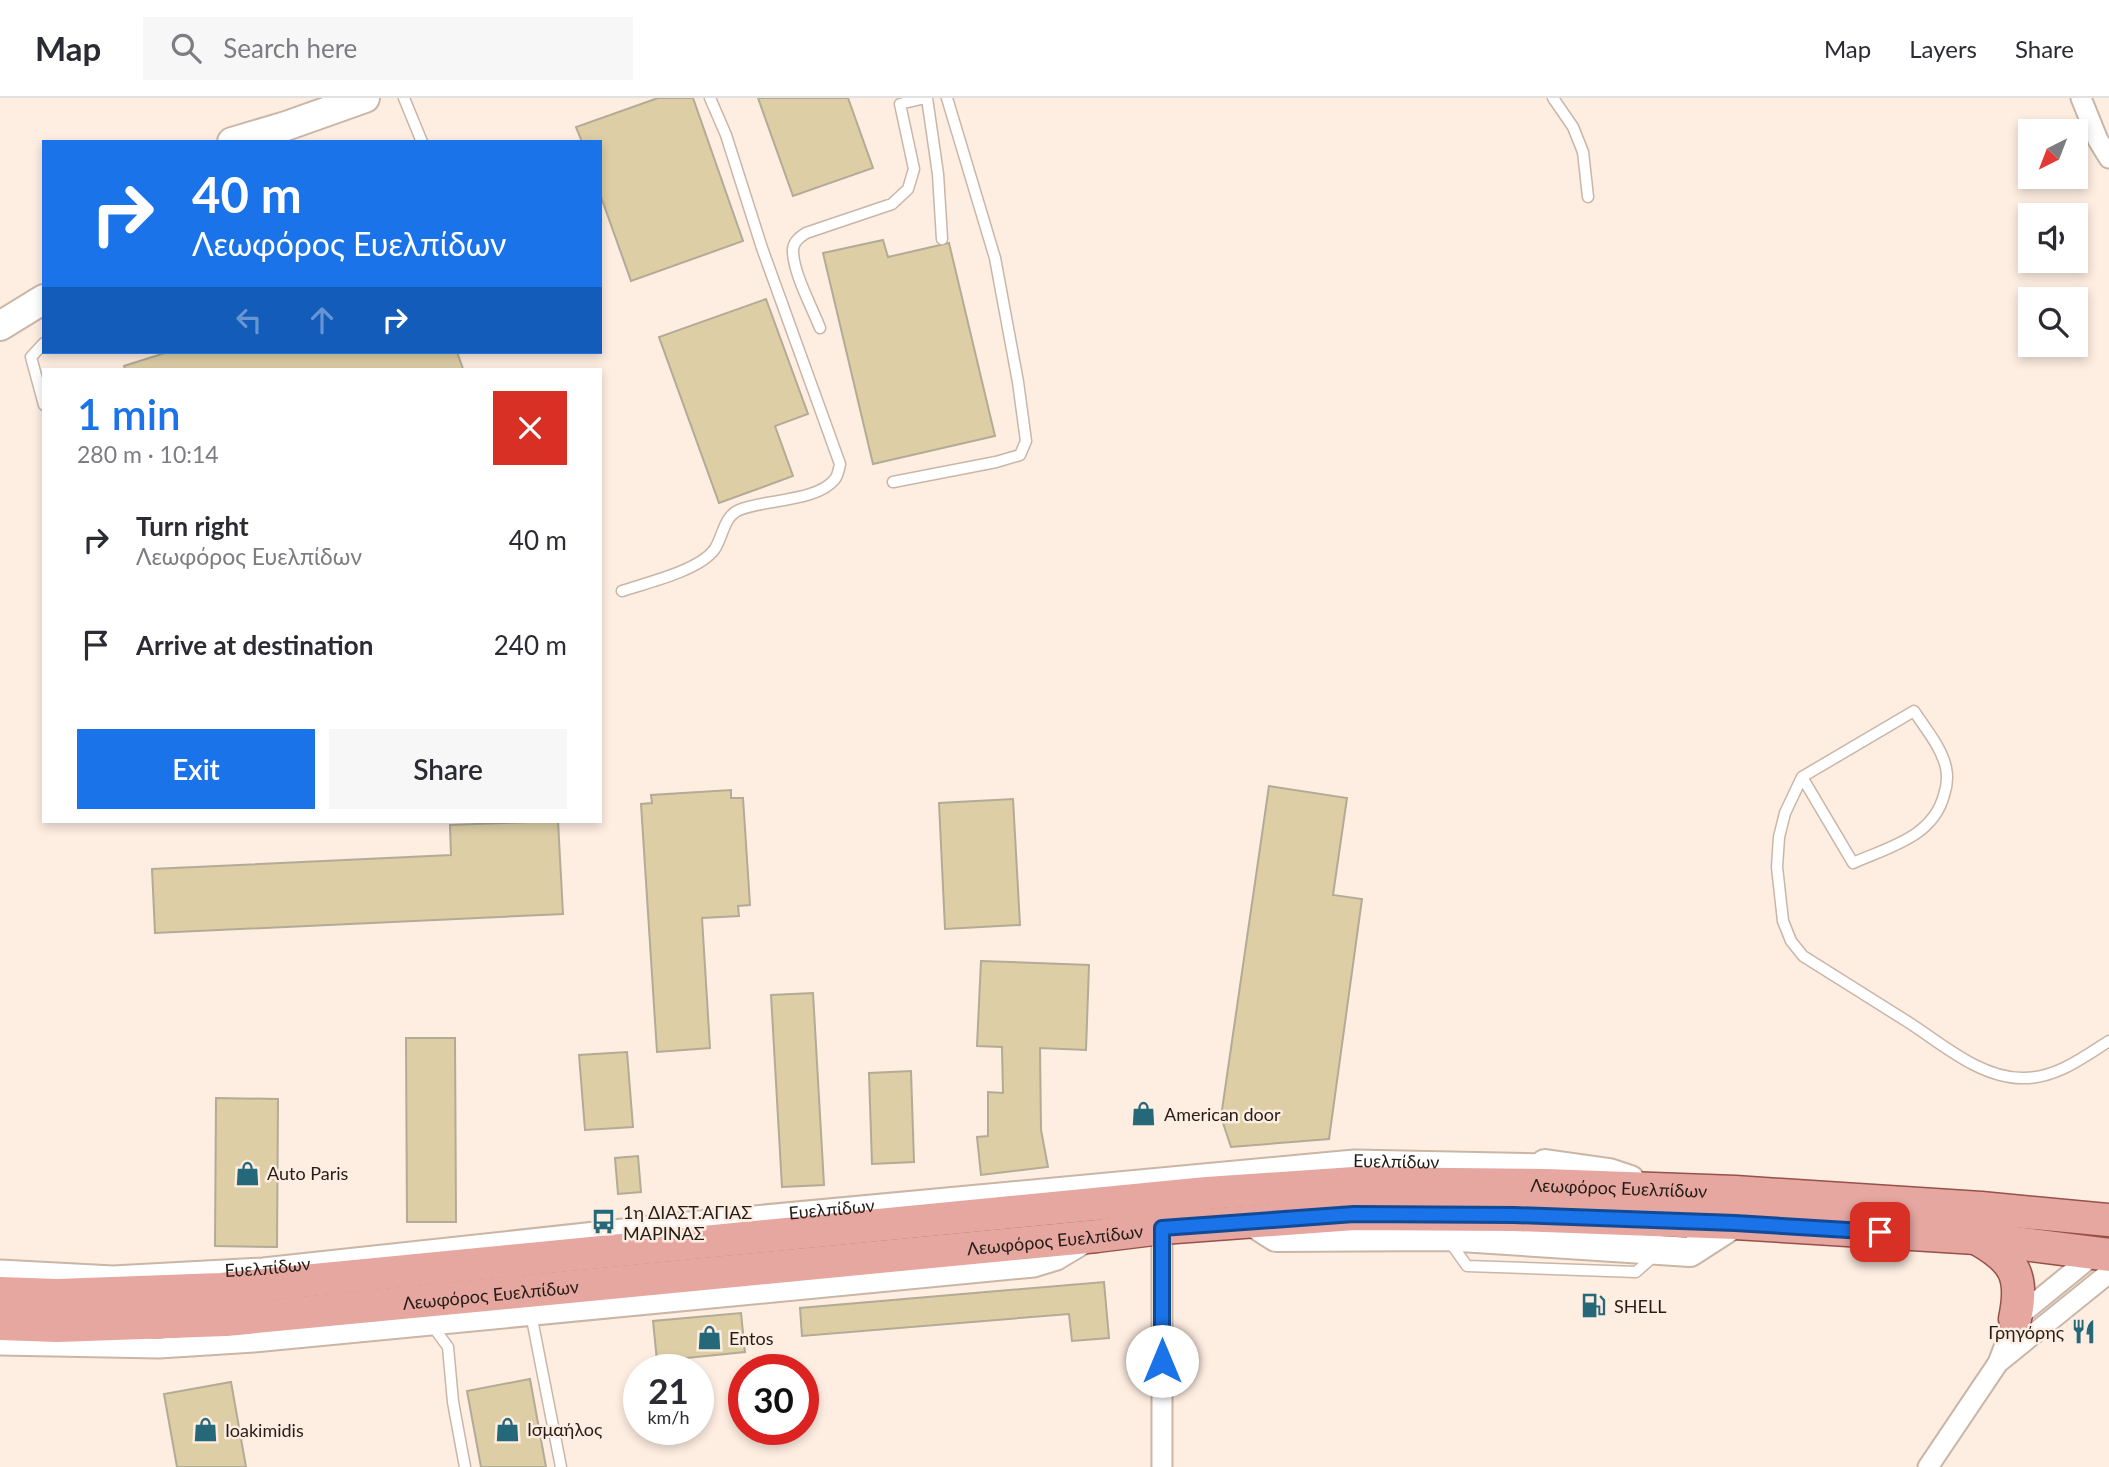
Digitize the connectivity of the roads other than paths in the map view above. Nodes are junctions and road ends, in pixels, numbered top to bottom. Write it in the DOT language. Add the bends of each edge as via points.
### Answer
graph roads {
  1 [pos="365,98"];
  2 [pos="404,98"];
  3 [pos="710,98"];
  4 [pos="926,98"];
  5 [pos="947,98"];
  6 [pos="1553,98"];
  7 [pos="2081,98"];
  8 [pos="239,140"];
  9 [pos="421,140"];
  10 [pos="2109,158"];
  11 [pos="1587,197"];
  12 [pos="942,239"];
  13 [pos="42,300"];
  14 [pos="0,326"];
  15 [pos="820,328"];
  16 [pos="42,345"];
  17 [pos="42,397"];
  18 [pos="893,482"];
  19 [pos="622,591"];
  20 [pos="1802,777"];
  21 [pos="2109,1041"];
  22 [pos="2109,1220"];
  23 [pos="1251,1221"];
  24 [pos="1735,1223"];
  25 [pos="1162,1228"];
  26 [pos="1514,1228"];
  27 [pos="1097,1236"];
  28 [pos="1445,1236"];
  29 [pos="1976,1238"];
  30 [pos="1662,1249"];
  31 [pos="2106,1256"];
  32 [pos="363,1265"];
  33 [pos="0,1270"];
  34 [pos="0,1293"];
  35 [pos="429,1312"];
  36 [pos="531,1314"];
  37 [pos="2015,1319"];
  38 [pos="0,1324"];
  39 [pos="0,1345"];
  40 [pos="1998,1363"];
  41 [pos="465,1467"];
  42 [pos="561,1467"];
  43 [pos="1162,1467"];
  44 [pos="1928,1467"];
  1 -- 8 [label="street"];
  2 -- 9 [label="lane"];
  3 -- 19 [label="lane" via="840,464 837,477 816,492 736,511 714,550 690,568"];
  4 -- 12 [label="lane"];
  4 -- 15 [label="lane" via="900,104 914,169 908,189 892,204 806,233 793,247"];
  5 -- 18 [label="lane" via="995,258 1026,441 1020,454 996,462"];
  6 -- 11 [label="lane" via="1583,152"];
  7 -- 10 [label="street"];
  13 -- 14 [label="street"];
  16 -- 17 [label="lane" via="31,356"];
  20 -- 20 [label="lane" via="1914,711 1947,768 1939,811 1930,824 1853,863"];
  20 -- 21 [label="lane" via="1785,813 1777,867 1783,921 1804,956 1973,1063 2010,1077 2061,1070"];
  22 -- 32 [label="main road, Λεωφόρος Ευελπίδων" via="1660,1190 1545,1175 1354,1172"];
  23 -- 25 [label="main road, Λεωφόρος Ευελπίδων"];
  23 -- 26 [label="main road, Λεωφόρος Ευελπίδων" via="1354,1214"];
  23 -- 28 [label="street" via="1276,1237"];
  24 -- 26 [label="main road, Λεωφόρος Ευελπίδων"];
  24 -- 29 [label="main road, Λεωφόρος Ευελπίδων"];
  24 -- 30 [label="street" via="1690,1252"];
  25 -- 27 [label="main road, Λεωφόρος Ευελπίδων"];
  25 -- 43 [label="street"];
  26 -- 28 [label="street"];
  26 -- 30 [label="street"];
  27 -- 35 [label="main road, Λεωφόρος Ευελπίδων"];
  27 -- 36 [label="street" via="1057,1260 1034,1266"];
  28 -- 30 [label="lane" via="1467,1266 1636,1272"];
  29 -- 31 [label="main road, Λεωφόρος Ευελπίδων"];
  29 -- 37 [label="main road" via="2014,1268 2019,1290"];
  31 -- 37 [label="street"];
  31 -- 40 [label="street"];
  32 -- 33 [label="street, Ευελπίδων" via="113,1276"];
  32 -- 34 [label="main road, Λεωφόρος Ευελπίδων" via="165,1292"];
  35 -- 36 [label="street"];
  35 -- 38 [label="main road, Λεωφόρος Ευελπίδων" via="154,1324"];
  35 -- 39 [label="street" via="254,1342 159,1348"];
  35 -- 41 [label="lane" via="448,1347"];
  36 -- 42 [label="lane"];
  37 -- 40 [label="street"];
  40 -- 44 [label="street"];
}
